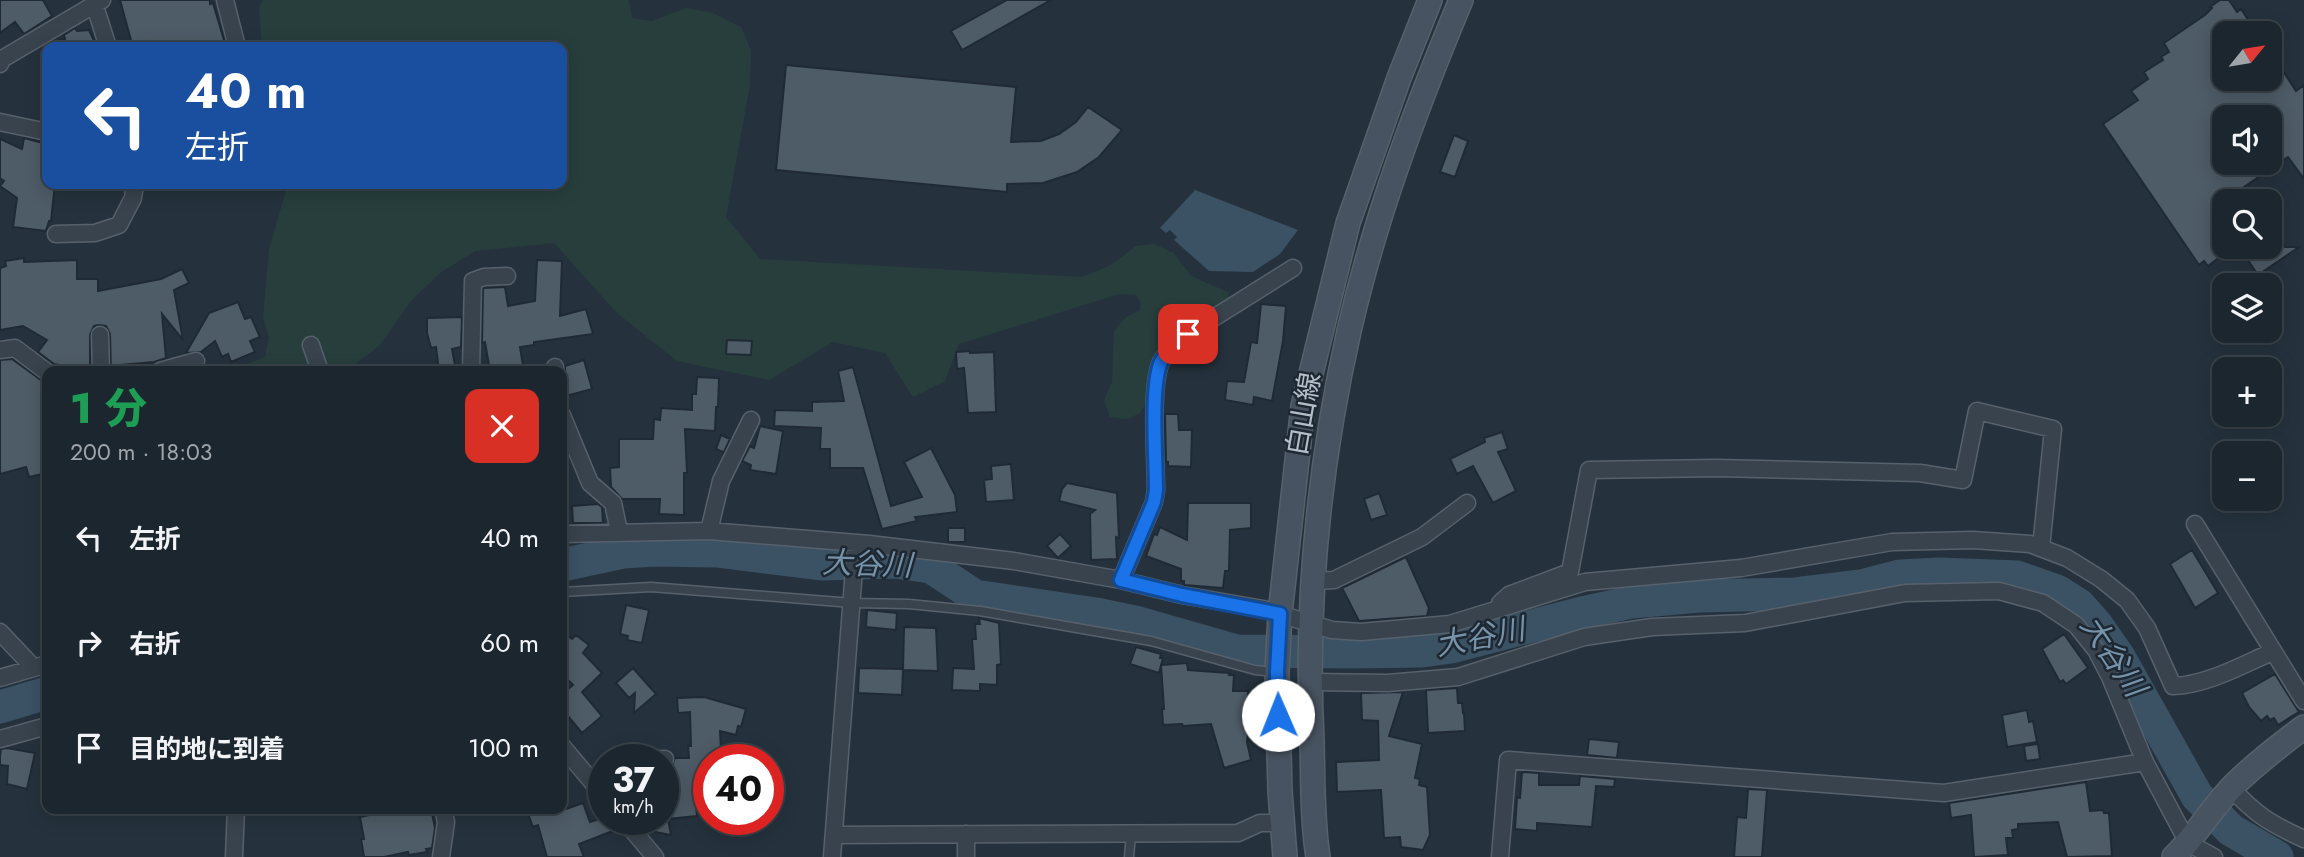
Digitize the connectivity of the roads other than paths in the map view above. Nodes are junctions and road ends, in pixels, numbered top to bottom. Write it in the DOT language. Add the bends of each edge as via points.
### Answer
graph roads {
  1 [pos="225,0"];
  2 [pos="1430,0"];
  3 [pos="1461,0"];
  4 [pos="97,1"];
  5 [pos="106,42"];
  6 [pos="236,42"];
  7 [pos="0,64"];
  8 [pos="0,122"];
  9 [pos="42,131"];
  10 [pos="135,189"];
  11 [pos="56,234"];
  12 [pos="1293,268"];
  13 [pos="507,275"];
  14 [pos="100,335"];
  15 [pos="312,345"];
  16 [pos="0,351"];
  17 [pos="197,361"];
  18 [pos="102,366"];
  19 [pos="178,366"];
  20 [pos="318,366"];
  21 [pos="471,366"];
  22 [pos="42,368"];
  23 [pos="751,420"];
  24 [pos="567,427"];
  25 [pos="1467,503"];
  26 [pos="2194,524"];
  27 [pos="619,531"];
  28 [pos="709,531"];
  29 [pos="567,534"];
  30 [pos="856,547"];
  31 [pos="2041,548"];
  32 [pos="1121,580"];
  33 [pos="1313,581"];
  34 [pos="567,592"];
  35 [pos="852,599"];
  36 [pos="1490,612"];
  37 [pos="1280,618"];
  38 [pos="1311,627"];
  39 [pos="0,632"];
  40 [pos="2272,652"];
  41 [pos="41,666"];
  42 [pos="1277,670"];
  43 [pos="1309,677"];
  44 [pos="0,678"];
  45 [pos="2304,701"];
  46 [pos="42,727"];
  47 [pos="2304,727"];
  48 [pos="0,739"];
  49 [pos="567,750"];
  50 [pos="2145,762"];
  51 [pos="588,768"];
  52 [pos="2228,793"];
  53 [pos="236,814"];
  54 [pos="444,814"];
  55 [pos="1281,823"];
  56 [pos="966,834"];
  57 [pos="1131,834"];
  58 [pos="636,835"];
  59 [pos="834,835"];
  60 [pos="2304,839"];
  61 [pos="2181,850"];
  62 [pos="234,857"];
  63 [pos="441,857"];
  64 [pos="655,857"];
  65 [pos="832,857"];
  66 [pos="966,857"];
  67 [pos="1129,857"];
  68 [pos="1285,857"];
  69 [pos="1318,857"];
  70 [pos="1500,857"];
  71 [pos="2214,857"];
  1 -- 6 [label="street"];
  2 -- 37 [label="street, 白山線" via="1348,223 1309,380"];
  3 -- 33 [label="street, 白山線" via="1407,135 1349,329 1325,463"];
  4 -- 5 [label="street"];
  4 -- 7 [label="street"];
  8 -- 9 [label="street"];
  10 -- 11 [label="street" via="119,225 95,233"];
  12 -- 32 [label="street" via="1188,334 1161,362 1156,387 1154,502"];
  13 -- 21 [label="street" via="473,281"];
  14 -- 18 [label="street"];
  15 -- 20 [label="street"];
  16 -- 22 [label="street" via="15,348"];
  17 -- 19 [label="street"];
  23 -- 28 [label="street" via="721,481"];
  24 -- 27 [label="street" via="590,483 613,503"];
  25 -- 33 [label="street" via="1422,537 1334,580"];
  26 -- 40 [label="street"];
  27 -- 28 [label="street"];
  27 -- 29 [label="street"];
  28 -- 30 [label="street"];
  30 -- 32 [label="street" via="1014,561"];
  30 -- 35 [label="street"];
  31 -- 36 [label="street" via="1973,540 1892,542 1741,568 1585,582"];
  31 -- 36 [label="street" via="2053,429 1977,411 1963,480 1920,473 1589,470 1570,572 1509,595"];
  31 -- 40 [label="street" via="2067,558 2127,600 2147,628 2173,686 2215,676"];
  32 -- 37 [label="street"];
  33 -- 38 [label="street, 白山線"];
  34 -- 35 [label="lane" via="650,587"];
  35 -- 42 [label="lane" via="980,611 1151,641 1255,670"];
  35 -- 59 [label="street"];
  36 -- 38 [label="street" via="1450,624 1361,632"];
  37 -- 38 [label="street"];
  37 -- 42 [label="street, 白山線"];
  38 -- 43 [label="street, 白山線"];
  39 -- 41 [label="street"];
  40 -- 45 [label="street"];
  41 -- 44 [label="street"];
  42 -- 55 [label="street, 白山線"];
  43 -- 50 [label="street" via="1388,683 1458,677 1584,637 1652,627 1745,623 1905,593 1999,592 2043,603 2076,625 2110,677"];
  43 -- 69 [label="street, 白山線"];
  46 -- 48 [label="street"];
  47 -- 52 [label="street"];
  49 -- 51 [label="street"];
  50 -- 61 [label="street"];
  50 -- 70 [label="street" via="1944,793 1508,760"];
  52 -- 60 [label="street" via="2273,825"];
  52 -- 61 [label="street"];
  53 -- 62 [label="street"];
  54 -- 63 [label="street"];
  55 -- 57 [label="street" via="1259,823 1238,833"];
  55 -- 68 [label="street, 白山線"];
  56 -- 57 [label="street"];
  56 -- 59 [label="street"];
  56 -- 66 [label="street"];
  57 -- 67 [label="lane"];
  58 -- 64 [label="street"];
  59 -- 65 [label="street"];
  61 -- 71 [label="street"];
}
